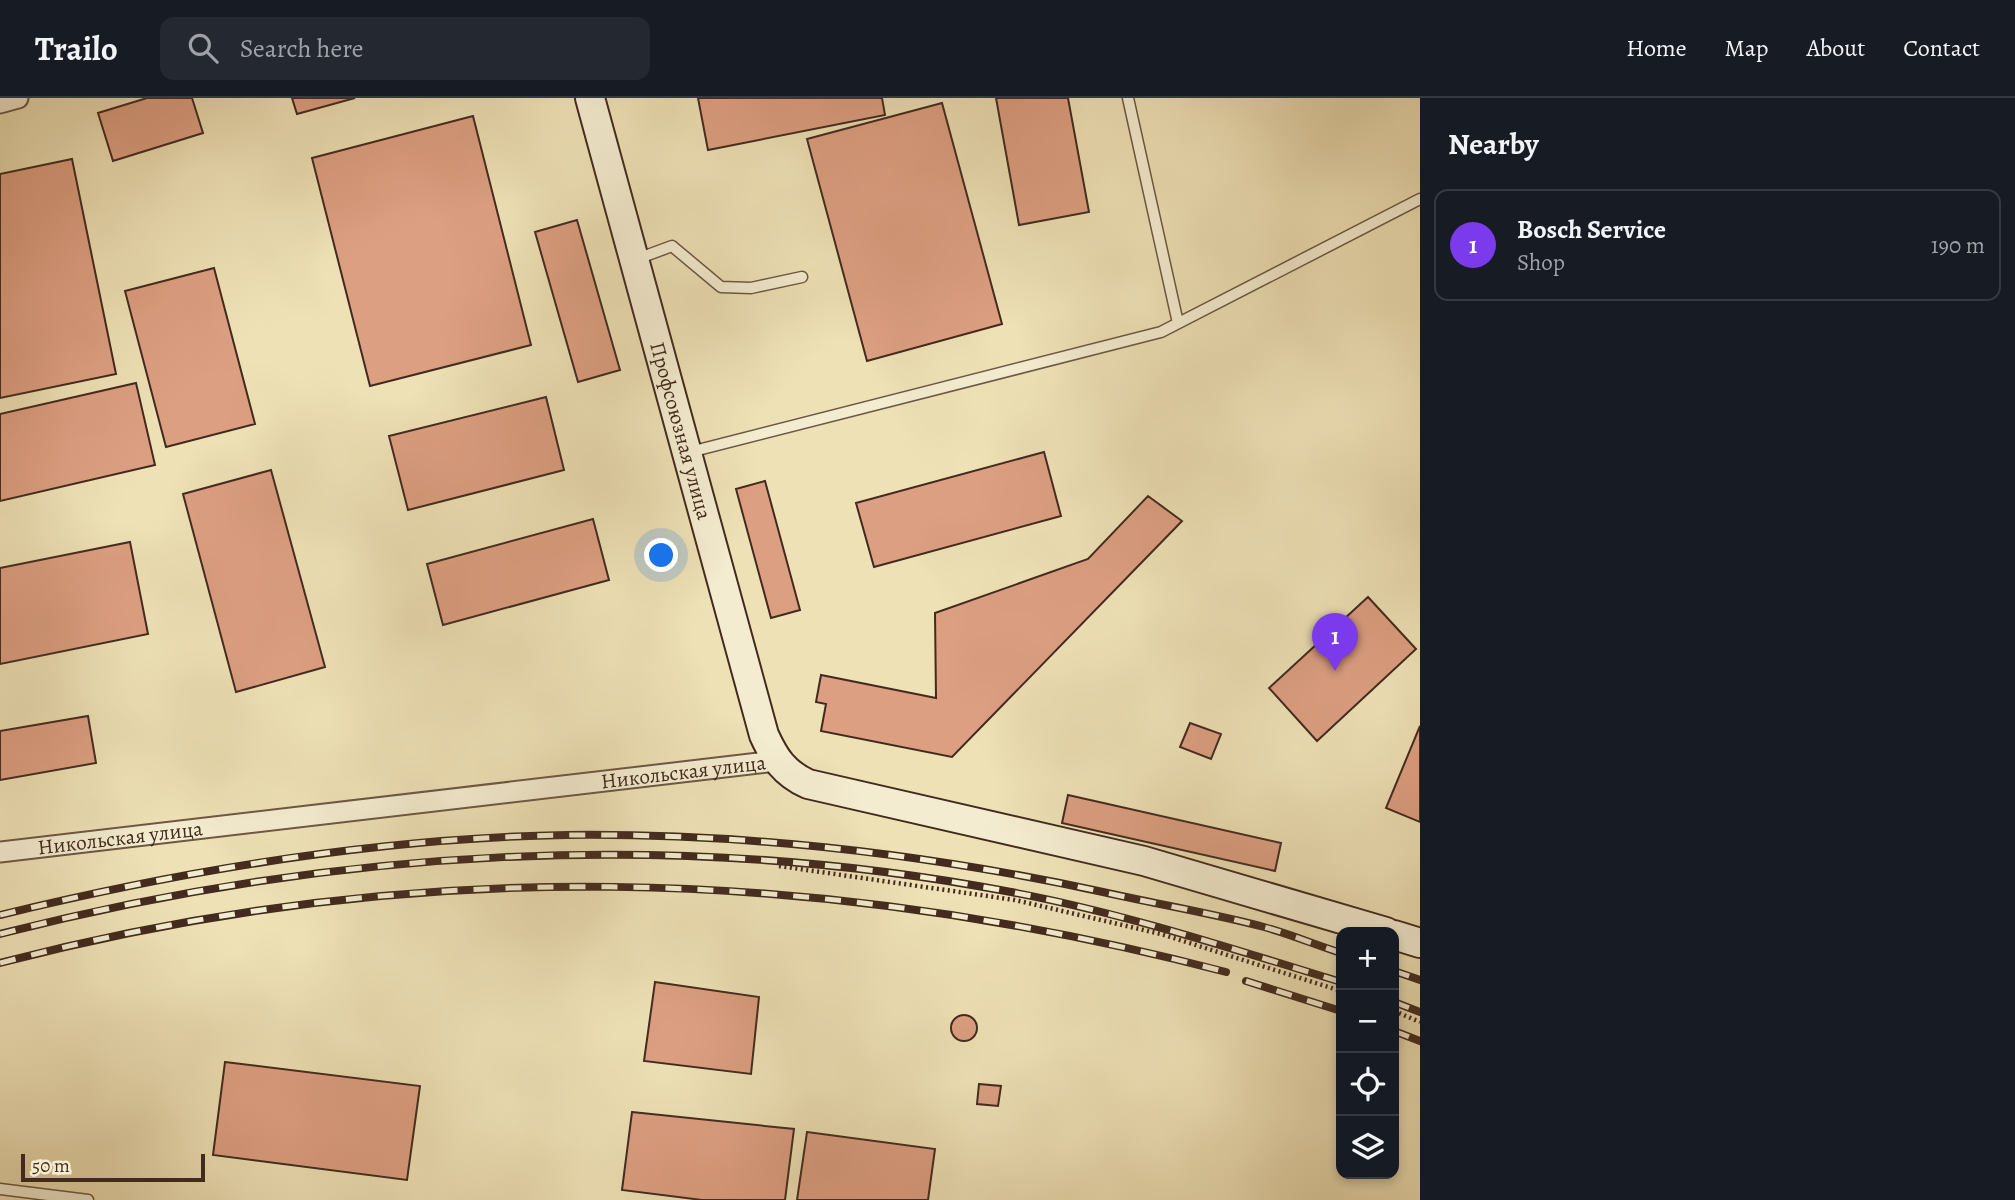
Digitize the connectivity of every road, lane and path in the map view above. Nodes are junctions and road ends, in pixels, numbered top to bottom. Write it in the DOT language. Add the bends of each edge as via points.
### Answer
graph roads {
  1 [pos="18,98"];
  2 [pos="590,98"];
  3 [pos="1128,98"];
  4 [pos="0,103"];
  5 [pos="1420,200"];
  6 [pos="635,260"];
  7 [pos="802,277"];
  8 [pos="1178,323"];
  9 [pos="687,453"];
  10 [pos="776,761"];
  11 [pos="0,852"];
  12 [pos="779,866"];
  13 [pos="1368,927"];
  14 [pos="1399,937"];
  15 [pos="1420,943"];
  16 [pos="1338,990"];
  17 [pos="1399,1013"];
  18 [pos="1420,1022"];
  19 [pos="0,1189"];
  20 [pos="88,1200"];
  1 -- 4 [label="street"];
  2 -- 6 [label="street, Профсоюзная улица"];
  3 -- 8 [label="lane"];
  5 -- 8 [label="lane"];
  6 -- 7 [label="lane" via="673,246 721,287 751,288"];
  6 -- 9 [label="street, Профсоюзная улица"];
  8 -- 9 [label="lane" via="1161,332"];
  9 -- 10 [label="street, Профсоюзная улица" via="764,735"];
  10 -- 11 [label="street, Никольская улица"];
  10 -- 13 [label="street, Никольская улица" via="808,785 1144,860"];
  12 -- 16 [label="path" via="1015,900 1161,934"];
  14 -- 15 [label="street"];
  17 -- 18 [label="path"];
  19 -- 20 [label="lane"];
}
